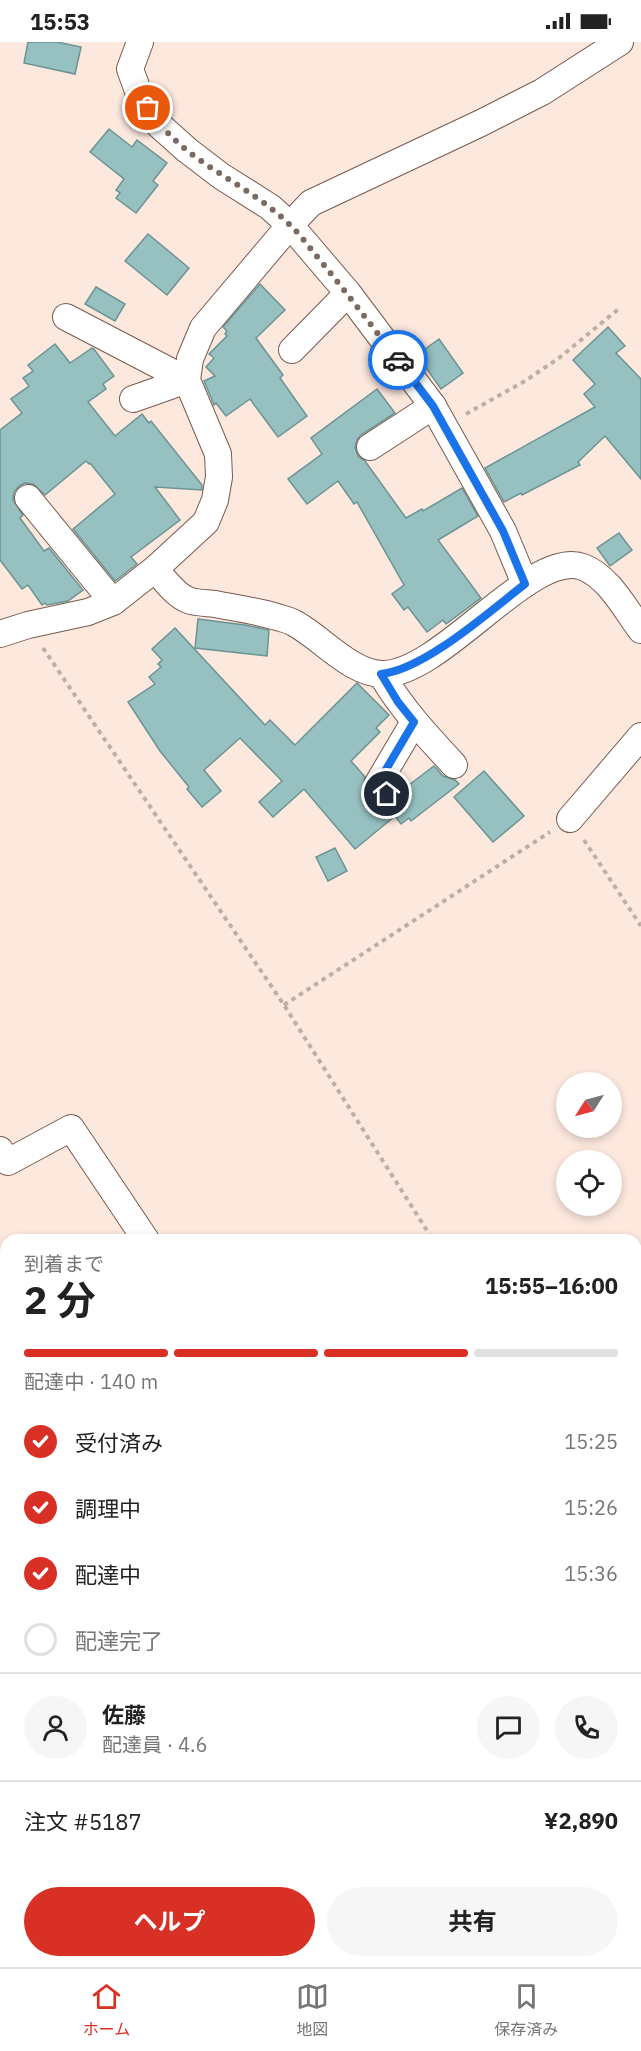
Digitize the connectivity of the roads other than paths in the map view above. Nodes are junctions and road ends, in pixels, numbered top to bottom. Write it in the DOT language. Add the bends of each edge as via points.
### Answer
graph roads {
  1 [pos="140,42"];
  2 [pos="620,42"];
  3 [pos="290,225"];
  4 [pos="348,293"];
  5 [pos="66,317"];
  6 [pos="292,350"];
  7 [pos="187,380"];
  8 [pos="133,399"];
  9 [pos="438,416"];
  10 [pos="370,447"];
  11 [pos="28,498"];
  12 [pos="154,569"];
  13 [pos="525,584"];
  14 [pos="112,602"];
  15 [pos="641,630"];
  16 [pos="0,634"];
  17 [pos="381,674"];
  18 [pos="414,722"];
  19 [pos="641,736"];
  20 [pos="454,765"];
  21 [pos="387,794"];
  22 [pos="570,819"];
  23 [pos="0,1150"];
  24 [pos="142,1234"];
  1 -- 3 [label="street" via="129,69 159,125"];
  2 -- 3 [label="street" via="532,97 311,203"];
  3 -- 4 [label="street"];
  3 -- 7 [label="street" via="203,328 190,359"];
  4 -- 6 [label="street"];
  4 -- 9 [label="street"];
  5 -- 7 [label="street"];
  7 -- 8 [label="street"];
  7 -- 12 [label="street" via="218,454 215,500 206,522"];
  9 -- 10 [label="street"];
  9 -- 13 [label="street" via="503,531"];
  11 -- 14 [label="street"];
  12 -- 14 [label="street"];
  12 -- 17 [label="street" via="188,600 258,611 294,623 343,658"];
  13 -- 15 [label="street" via="552,569 570,564 585,567 606,582"];
  13 -- 17 [label="street" via="439,649 392,673"];
  14 -- 16 [label="street" via="88,612"];
  17 -- 18 [label="street"];
  18 -- 20 [label="street"];
  18 -- 21 [label="street" via="378,783"];
  19 -- 22 [label="street"];
  23 -- 24 [label="street" via="8,1162 71,1128"];
}
